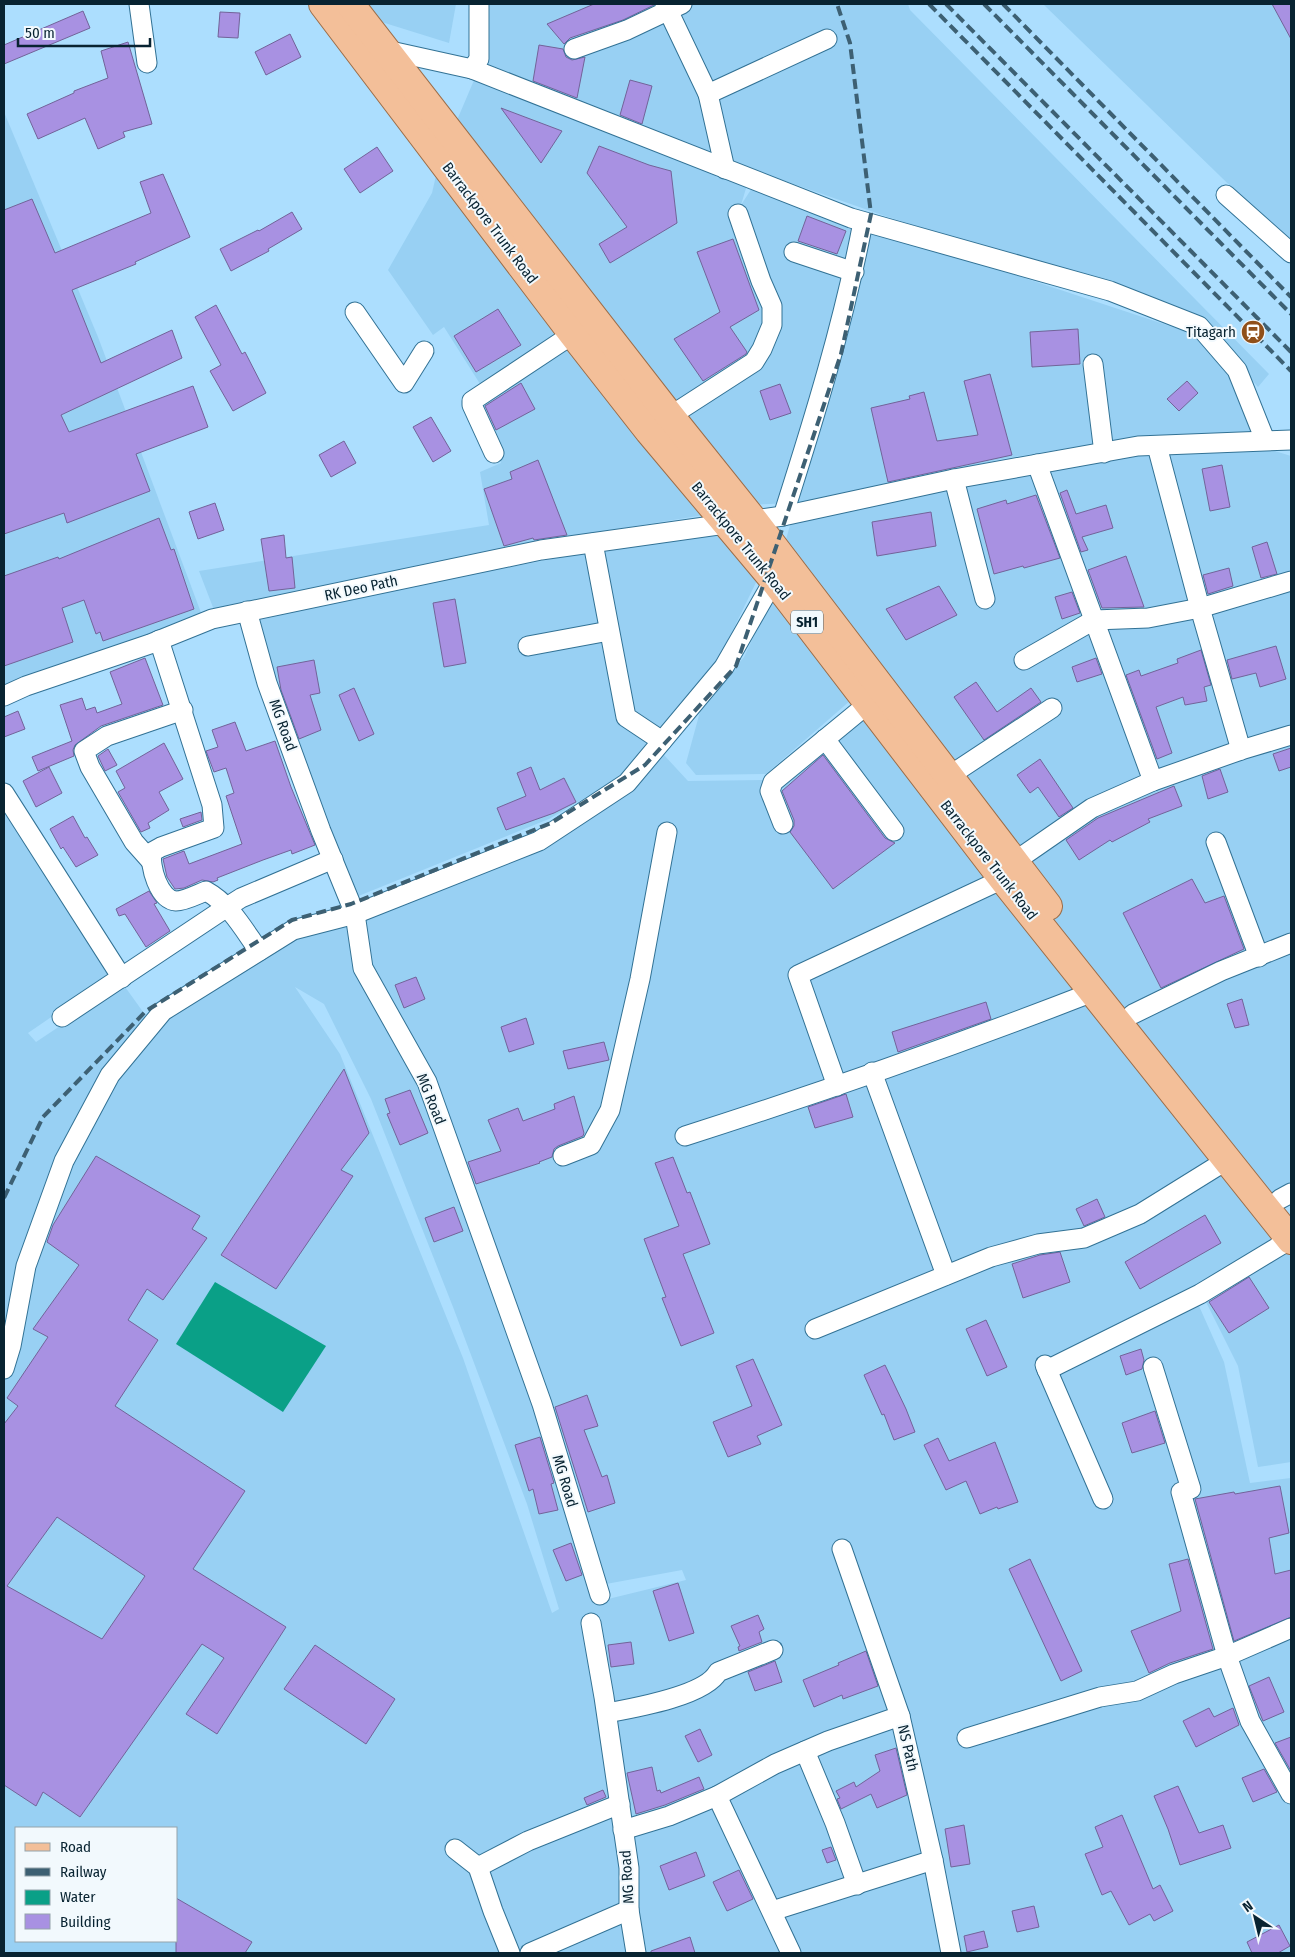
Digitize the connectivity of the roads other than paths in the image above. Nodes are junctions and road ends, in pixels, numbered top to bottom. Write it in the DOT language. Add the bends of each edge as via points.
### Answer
graph roads {
  1 [pos="139,4"];
  2 [pos="323,4"];
  3 [pos="350,4"];
  4 [pos="479,4"];
  5 [pos="671,6"];
  6 [pos="827,39"];
  7 [pos="574,49"];
  8 [pos="386,50"];
  9 [pos="147,63"];
  10 [pos="472,69"];
  11 [pos="708,94"];
  12 [pos="725,169"];
  13 [pos="1226,196"];
  14 [pos="738,214"];
  15 [pos="863,222"];
  16 [pos="794,252"];
  17 [pos="1291,253"];
  18 [pos="854,272"];
  19 [pos="355,312"];
  20 [pos="573,334"];
  21 [pos="424,351"];
  22 [pos="1093,364"];
  23 [pos="659,423"];
  24 [pos="1265,440"];
  25 [pos="1291,440"];
  26 [pos="1156,446"];
  27 [pos="494,453"];
  28 [pos="1104,453"];
  29 [pos="1037,464"];
  30 [pos="954,479"];
  31 [pos="784,516"];
  32 [pos="742,523"];
  33 [pos="593,543"];
  34 [pos="774,580"];
  35 [pos="1291,581"];
  36 [pos="985,599"];
  37 [pos="1200,608"];
  38 [pos="247,611"];
  39 [pos="1094,620"];
  40 [pos="609,631"];
  41 [pos="159,640"];
  42 [pos="528,646"];
  43 [pos="1024,660"];
  44 [pos="4,696"];
  45 [pos="869,703"];
  46 [pos="1052,708"];
  47 [pos="183,710"];
  48 [pos="1291,736"];
  49 [pos="825,738"];
  50 [pos="662,741"];
  51 [pos="1241,750"];
  52 [pos="949,776"];
  53 [pos="1153,781"];
  54 [pos="4,793"];
  55 [pos="783,824"];
  56 [pos="894,831"];
  57 [pos="667,832"];
  58 [pos="1216,842"];
  59 [pos="333,859"];
  60 [pos="150,860"];
  61 [pos="1008,870"];
  62 [pos="227,906"];
  63 [pos="355,914"];
  64 [pos="1291,943"];
  65 [pos="259,952"];
  66 [pos="1259,957"];
  67 [pos="122,978"];
  68 [pos="1093,992"];
  69 [pos="1132,1014"];
  70 [pos="62,1017"];
  71 [pos="872,1072"];
  72 [pos="836,1086"];
  73 [pos="685,1136"];
  74 [pos="563,1156"];
  75 [pos="1227,1160"];
  76 [pos="1287,1202"];
  77 [pos="1291,1240"];
  78 [pos="946,1276"];
  79 [pos="816,1329"];
  80 [pos="1153,1367"];
  81 [pos="4,1369"];
  82 [pos="1103,1499"];
  83 [pos="842,1549"];
  84 [pos="600,1595"];
  85 [pos="591,1623"];
  86 [pos="1291,1628"];
  87 [pos="773,1650"];
  88 [pos="1227,1656"];
  89 [pos="607,1713"];
  90 [pos="900,1716"];
  91 [pos="967,1738"];
  92 [pos="805,1751"];
  93 [pos="1291,1794"];
  94 [pos="718,1796"];
  95 [pos="620,1804"];
  96 [pos="623,1830"];
  97 [pos="455,1849"];
  98 [pos="933,1860"];
  99 [pos="478,1867"];
  100 [pos="857,1885"];
  101 [pos="629,1910"];
  102 [pos="772,1911"];
  103 [pos="510,1953"];
  104 [pos="530,1953"];
  105 [pos="636,1953"];
  106 [pos="791,1953"];
  107 [pos="951,1953"];
  1 -- 9 [label="street"];
  2 -- 20 [label="main road, Barrackpore Trunk Road / SH1"];
  3 -- 8 [label="main road, Barrackpore Trunk Road / SH1"];
  4 -- 10 [label="street" via="479,59"];
  5 -- 7 [label="street" via="627,30"];
  5 -- 11 [label="street"];
  6 -- 11 [label="street"];
  8 -- 10 [label="street"];
  8 -- 23 [label="main road, Barrackpore Trunk Road / SH1"];
  10 -- 12 [label="street"];
  11 -- 12 [label="street"];
  12 -- 15 [label="street"];
  13 -- 17 [label="street"];
  14 -- 23 [label="street" via="772,306 772,325 754,362"];
  15 -- 18 [label="street"];
  15 -- 24 [label="street" via="1110,291 1199,326 1237,370"];
  16 -- 18 [label="street"];
  18 -- 31 [label="street" via="828,372"];
  19 -- 21 [label="street" via="404,383"];
  20 -- 23 [label="main road, Barrackpore Trunk Road / SH1"];
  20 -- 27 [label="street" via="472,401"];
  22 -- 28 [label="street"];
  23 -- 32 [label="main road, Barrackpore Trunk Road / SH1"];
  24 -- 25 [label="street, RK Deo Path"];
  24 -- 26 [label="street, RK Deo Path"];
  26 -- 28 [label="street, RK Deo Path"];
  26 -- 37 [label="street"];
  28 -- 29 [label="street, RK Deo Path"];
  29 -- 30 [label="street, RK Deo Path"];
  29 -- 39 [label="street"];
  30 -- 31 [label="street, RK Deo Path"];
  30 -- 36 [label="street"];
  31 -- 32 [label="street, RK Deo Path"];
  32 -- 33 [label="street, RK Deo Path"];
  32 -- 34 [label="main road, Barrackpore Trunk Road / SH1"];
  32 -- 52 [label="main road, Barrackpore Trunk Road / SH1"];
  33 -- 38 [label="street, RK Deo Path" via="541,550"];
  33 -- 40 [label="street"];
  34 -- 45 [label="main road, Barrackpore Trunk Road / SH1"];
  34 -- 50 [label="street" via="724,667"];
  35 -- 37 [label="street"];
  37 -- 39 [label="street" via="1148,618"];
  37 -- 51 [label="street"];
  38 -- 41 [label="street, RK Deo Path" via="212,619"];
  38 -- 59 [label="street, MG Road" via="267,683"];
  39 -- 43 [label="street"];
  39 -- 53 [label="street"];
  40 -- 42 [label="street"];
  40 -- 50 [label="street" via="626,717"];
  41 -- 44 [label="street, RK Deo Path"];
  41 -- 47 [label="street"];
  45 -- 49 [label="street"];
  45 -- 61 [label="main road, Barrackpore Trunk Road / SH1"];
  46 -- 52 [label="street"];
  47 -- 60 [label="street" via="212,804 214,828 161,847 152,852"];
  47 -- 60 [label="street" via="107,736 84,750 90,767 134,842"];
  48 -- 51 [label="street"];
  49 -- 55 [label="street" via="770,787"];
  49 -- 56 [label="street"];
  50 -- 63 [label="street" via="627,783 539,841"];
  51 -- 53 [label="street"];
  52 -- 61 [label="main road, Barrackpore Trunk Road / SH1"];
  53 -- 61 [label="street" via="1092,808"];
  54 -- 67 [label="street"];
  57 -- 74 [label="street" via="640,978 610,1110 591,1145"];
  58 -- 66 [label="street"];
  59 -- 62 [label="street"];
  59 -- 63 [label="street, MG Road"];
  60 -- 62 [label="street" via="163,893 169,899 178,901 206,891"];
  61 -- 68 [label="main road, Barrackpore Trunk Road / SH1"];
  61 -- 69 [label="main road, Barrackpore Trunk Road / SH1"];
  61 -- 72 [label="street" via="798,975"];
  62 -- 65 [label="street"];
  62 -- 67 [label="street"];
  63 -- 65 [label="street" via="293,930"];
  63 -- 84 [label="street, MG Road" via="363,968 427,1082 542,1404"];
  64 -- 66 [label="street"];
  65 -- 81 [label="street" via="163,1011 110,1075 64,1161 26,1266"];
  66 -- 69 [label="street" via="1221,971"];
  67 -- 70 [label="street"];
  68 -- 71 [label="street" via="985,1034"];
  68 -- 75 [label="main road, Barrackpore Trunk Road / SH1"];
  69 -- 76 [label="main road, Barrackpore Trunk Road / SH1"];
  71 -- 72 [label="street"];
  71 -- 78 [label="street"];
  72 -- 73 [label="street"];
  75 -- 77 [label="main road, Barrackpore Trunk Road / SH1"];
  75 -- 78 [label="street" via="1140,1214 1084,1238 1038,1244 991,1257"];
  77 -- 82 [label="street" via="1200,1294 1046,1368"];
  78 -- 79 [label="street"];
  80 -- 88 [label="street"];
  83 -- 90 [label="street, NS Path"];
  85 -- 89 [label="street, MG Road"];
  86 -- 88 [label="street"];
  87 -- 89 [label="street" via="718,1672 714,1681 671,1699"];
  88 -- 91 [label="street" via="1136,1691 1100,1697"];
  88 -- 93 [label="street" via="1250,1721"];
  89 -- 95 [label="street, MG Road"];
  90 -- 92 [label="street"];
  90 -- 98 [label="street, NS Path"];
  92 -- 94 [label="street" via="774,1764"];
  92 -- 100 [label="street"];
  94 -- 96 [label="street"];
  94 -- 102 [label="street"];
  95 -- 96 [label="street, MG Road"];
  95 -- 99 [label="street" via="528,1841"];
  96 -- 101 [label="street, MG Road" via="629,1868"];
  97 -- 99 [label="street"];
  98 -- 100 [label="street"];
  98 -- 107 [label="street, NS Path"];
  99 -- 103 [label="street"];
  100 -- 102 [label="street"];
  101 -- 104 [label="street"];
  101 -- 105 [label="street, MG Road"];
  102 -- 106 [label="street"];
}
